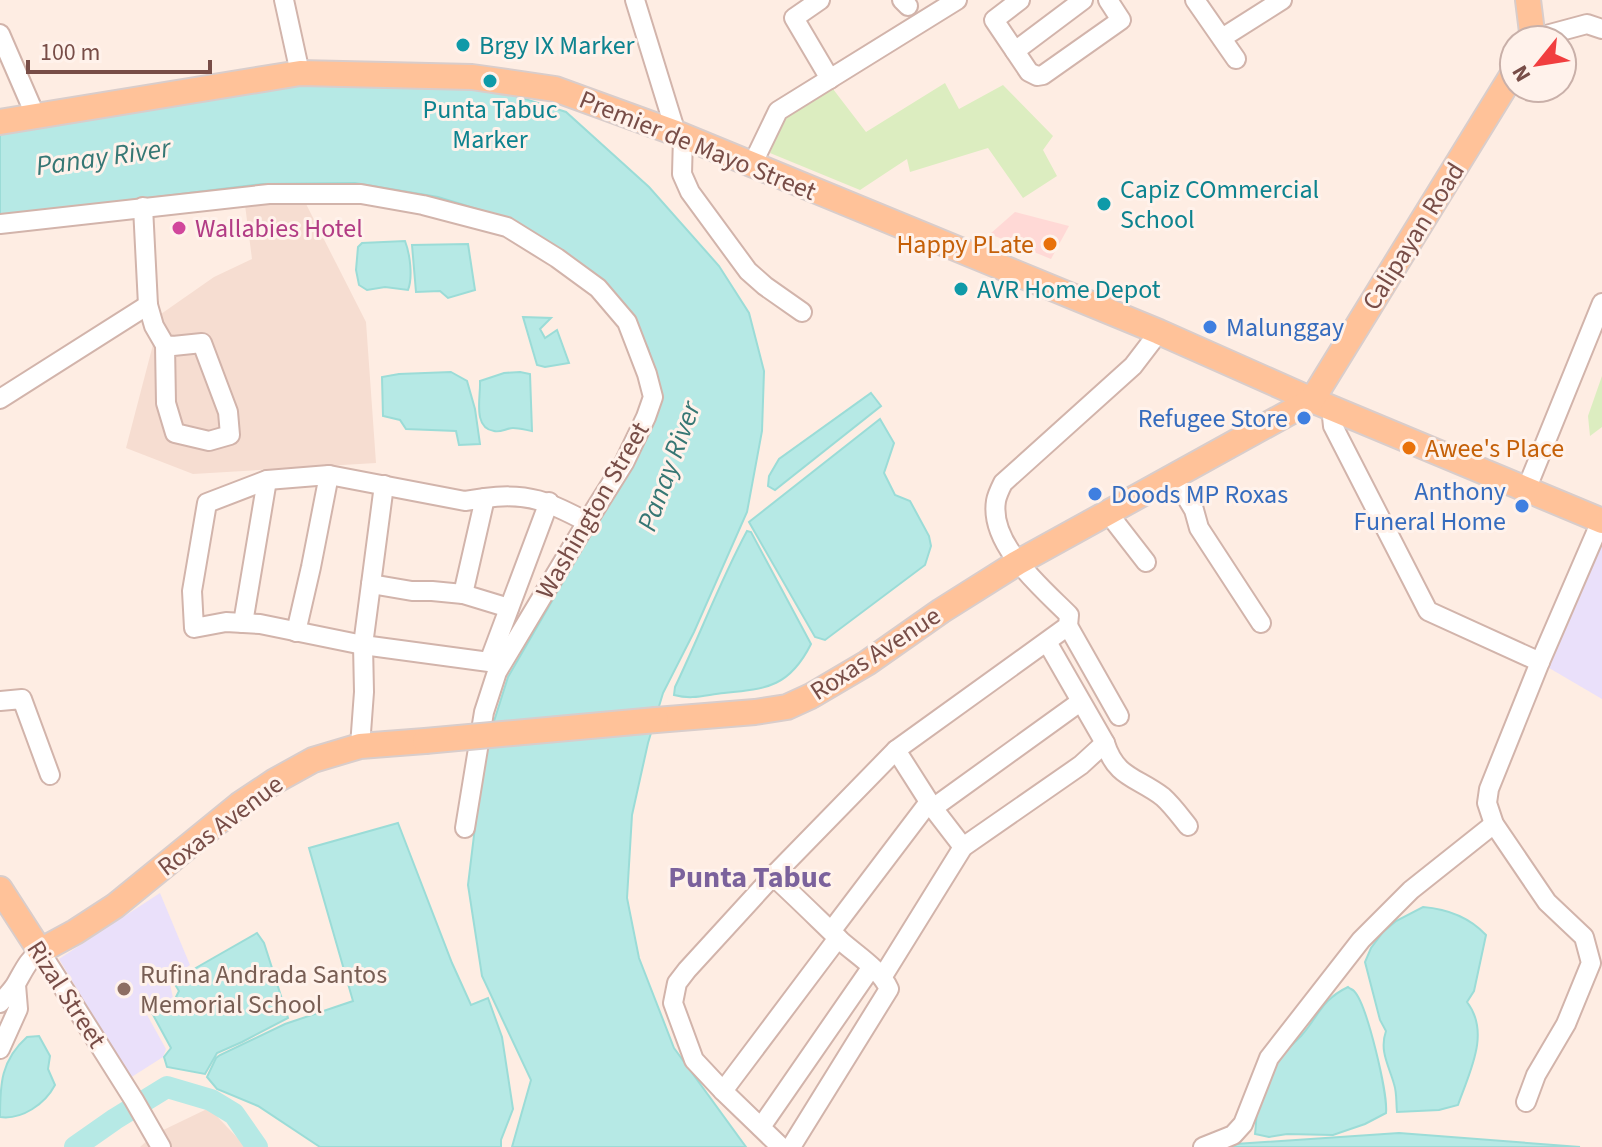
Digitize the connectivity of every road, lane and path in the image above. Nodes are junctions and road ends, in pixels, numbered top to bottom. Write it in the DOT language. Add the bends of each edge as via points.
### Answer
graph roads {
  1 [pos="284,0"];
  2 [pos="635,0"];
  3 [pos="820,0"];
  4 [pos="957,0"];
  5 [pos="1020,0"];
  6 [pos="1083,0"];
  7 [pos="1108,0"];
  8 [pos="1195,0"];
  9 [pos="1282,0"];
  10 [pos="1528,0"];
  11 [pos="1532,24"];
  12 [pos="1578,27"];
  13 [pos="1602,29"];
  14 [pos="0,34"];
  15 [pos="1222,38"];
  16 [pos="1015,51"];
  17 [pos="1236,59"];
  18 [pos="300,73"];
  19 [pos="830,79"];
  20 [pos="1498,100"];
  21 [pos="36,117"];
  22 [pos="0,122"];
  23 [pos="680,135"];
  24 [pos="752,165"];
  25 [pos="143,207"];
  26 [pos="0,224"];
  27 [pos="1602,303"];
  28 [pos="148,305"];
  29 [pos="802,312"];
  30 [pos="1159,332"];
  31 [pos="165,345"];
  32 [pos="0,399"];
  33 [pos="1322,403"];
  34 [pos="329,475"];
  35 [pos="1171,478"];
  36 [pos="267,480"];
  37 [pos="384,485"];
  38 [pos="1526,490"];
  39 [pos="485,498"];
  40 [pos="549,502"];
  41 [pos="1108,513"];
  42 [pos="1602,521"];
  43 [pos="587,522"];
  44 [pos="1146,562"];
  45 [pos="1017,563"];
  46 [pos="371,584"];
  47 [pos="463,594"];
  48 [pos="509,608"];
  49 [pos="243,623"];
  50 [pos="1261,623"];
  51 [pos="1068,626"];
  52 [pos="296,632"];
  53 [pos="1047,642"];
  54 [pos="363,645"];
  55 [pos="1540,662"];
  56 [pos="0,701"];
  57 [pos="1080,702"];
  58 [pos="1119,716"];
  59 [pos="1105,743"];
  60 [pos="360,746"];
  61 [pos="896,750"];
  62 [pos="50,775"];
  63 [pos="931,805"];
  64 [pos="1494,824"];
  65 [pos="1188,826"];
  66 [pos="465,828"];
  67 [pos="963,847"];
  68 [pos="773,876"];
  69 [pos="0,889"];
  70 [pos="835,934"];
  71 [pos="40,951"];
  72 [pos="877,972"];
  73 [pos="16,985"];
  74 [pos="0,1003"];
  75 [pos="0,1049"];
  76 [pos="723,1091"];
  77 [pos="1526,1102"];
  78 [pos="761,1127"];
  79 [pos="161,1147"];
  80 [pos="781,1147"];
  81 [pos="791,1147"];
  82 [pos="1203,1147"];
  1 -- 18 [label="street"];
  2 -- 23 [label="street"];
  3 -- 19 [label="street" via="794,18"];
  4 -- 19 [label="street"];
  5 -- 16 [label="street" via="994,20"];
  6 -- 16 [label="street"];
  7 -- 16 [label="street" via="1121,20 1043,75 1029,72"];
  8 -- 15 [label="street"];
  9 -- 15 [label="street"];
  10 -- 11 [label="main road"];
  12 -- 13 [label="street"];
  14 -- 21 [label="street"];
  15 -- 17 [label="street"];
  18 -- 21 [label="main road, Premier de Mayo Street"];
  18 -- 23 [label="main road, Premier de Mayo Street" via="472,77 555,89"];
  19 -- 24 [label="street" via="778,111"];
  20 -- 33 [label="main road, Calipayan Road"];
  21 -- 22 [label="main road, Premier de Mayo Street"];
  23 -- 24 [label="main road, Premier de Mayo Street"];
  23 -- 29 [label="street" via="682,174 690,192 748,271"];
  24 -- 30 [label="main road, Premier de Mayo Street"];
  25 -- 26 [label="street, Washington Street"];
  25 -- 28 [label="street"];
  25 -- 43 [label="street, Washington Street" via="269,194 361,194 507,227 557,258 598,288 627,322 653,397 624,463"];
  27 -- 38 [label="street"];
  28 -- 31 [label="street"];
  28 -- 32 [label="street"];
  30 -- 33 [label="main road, Premier de Mayo Street"];
  30 -- 45 [label="street" via="1133,366 1003,483 995,517"];
  31 -- 31 [label="street" via="202,343 228,412 230,435 209,441 175,433 166,403"];
  33 -- 35 [label="main road, Roxas Avenue"];
  33 -- 38 [label="main road"];
  33 -- 55 [label="street" via="1428,611"];
  34 -- 36 [label="street"];
  34 -- 37 [label="street"];
  34 -- 52 [label="street"];
  35 -- 41 [label="main road, Roxas Avenue"];
  35 -- 50 [label="street"];
  36 -- 49 [label="street"];
  36 -- 49 [label="street" via="207,503 192,591 194,628"];
  37 -- 39 [label="street" via="465,501"];
  37 -- 46 [label="street"];
  38 -- 42 [label="main road"];
  39 -- 40 [label="street" via="508,495"];
  39 -- 47 [label="street"];
  40 -- 43 [label="street"];
  40 -- 48 [label="street"];
  41 -- 44 [label="street"];
  41 -- 45 [label="main road, Roxas Avenue"];
  42 -- 55 [label="street"];
  43 -- 66 [label="street, Washington Street" via="497,672 484,712"];
  45 -- 51 [label="street" via="1069,615"];
  45 -- 60 [label="main road, Roxas Avenue, bridge" via="867,663 787,707"];
  46 -- 47 [label="street"];
  46 -- 54 [label="street"];
  47 -- 48 [label="street"];
  48 -- 54 [label="street" via="489,662"];
  49 -- 52 [label="street"];
  51 -- 53 [label="street"];
  51 -- 58 [label="street"];
  52 -- 54 [label="street"];
  53 -- 57 [label="street"];
  53 -- 61 [label="street"];
  54 -- 60 [label="street"];
  55 -- 64 [label="street" via="1489,789"];
  56 -- 62 [label="street" via="22,699"];
  57 -- 59 [label="street"];
  57 -- 63 [label="street"];
  59 -- 65 [label="street" via="1119,770 1165,799"];
  59 -- 67 [label="street"];
  60 -- 71 [label="main road, Roxas Avenue" via="313,760 275,781 115,906"];
  61 -- 63 [label="street"];
  61 -- 68 [label="street"];
  63 -- 67 [label="street"];
  63 -- 70 [label="street"];
  64 -- 77 [label="street" via="1547,902 1584,937 1591,963"];
  64 -- 82 [label="street" via="1411,890 1361,940 1269,1058 1243,1124 1233,1135"];
  67 -- 72 [label="street"];
  68 -- 70 [label="street"];
  68 -- 76 [label="street" via="677,983 673,1003 694,1060"];
  69 -- 71 [label="main road, Rizal Street"];
  70 -- 72 [label="street"];
  70 -- 76 [label="street"];
  71 -- 73 [label="street"];
  71 -- 79 [label="street, Rizal Street"];
  72 -- 78 [label="street"];
  72 -- 81 [label="street" via="889,989"];
  73 -- 74 [label="street"];
  73 -- 75 [label="street" via="18,1009"];
  76 -- 78 [label="street"];
  78 -- 80 [label="street"];
}
